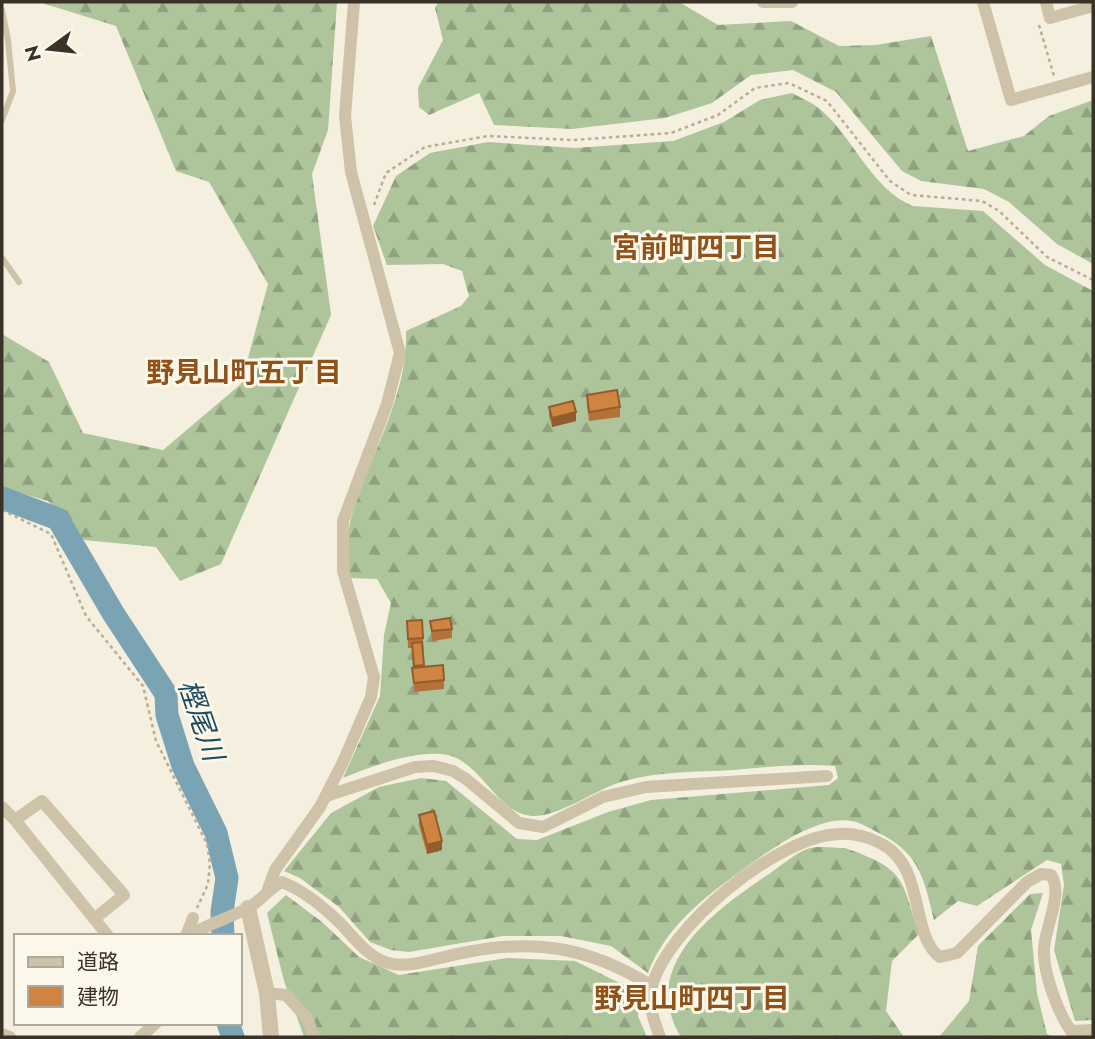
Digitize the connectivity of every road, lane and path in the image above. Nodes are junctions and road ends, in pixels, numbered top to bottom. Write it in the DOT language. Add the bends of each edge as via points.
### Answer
graph roads {
  1 [pos="354,2"];
  2 [pos="763,2"];
  3 [pos="792,2"];
  4 [pos="983,2"];
  5 [pos="1046,2"];
  6 [pos="1093,6"];
  7 [pos="2,9"];
  8 [pos="1036,14"];
  9 [pos="1093,77"];
  10 [pos="1057,88"];
  11 [pos="2,120"];
  12 [pos="373,206"];
  13 [pos="2,258"];
  14 [pos="1093,280"];
  15 [pos="19,282"];
  16 [pos="2,510"];
  17 [pos="827,776"];
  18 [pos="326,796"];
  19 [pos="2,807"];
  20 [pos="15,820"];
  21 [pos="268,889"];
  22 [pos="248,908"];
  23 [pos="193,918"];
  24 [pos="94,919"];
  25 [pos="106,934"];
  26 [pos="188,934"];
  27 [pos="191,934"];
  28 [pos="652,986"];
  29 [pos="267,993"];
  30 [pos="154,1025"];
  31 [pos="1093,1030"];
  32 [pos="2,1034"];
  33 [pos="10,1037"];
  34 [pos="140,1037"];
  35 [pos="271,1037"];
  36 [pos="314,1037"];
  37 [pos="660,1037"];
  1 -- 18 [label="street" via="345,116 351,172 400,353 387,404 343,521 343,571 374,677 371,697"];
  2 -- 3 [label="street"];
  4 -- 10 [label="street" via="1011,100"];
  5 -- 6 [label="street" via="1050,18"];
  7 -- 11 [label="lane" via="13,91"];
  8 -- 10 [label="path"];
  9 -- 10 [label="street"];
  12 -- 14 [label="path" via="386,173 425,147 488,136 573,140 671,133 718,115 755,88 789,83 827,101 890,181 911,195 982,201 999,211 1047,257"];
  13 -- 15 [label="lane"];
  16 -- 23 [label="path" via="51,534 86,616 143,686 156,741 207,844 208,884"];
  17 -- 18 [label="street" via="646,787 603,797 543,827 519,822 466,779 434,766 415,767"];
  18 -- 21 [label="street" via="275,870"];
  19 -- 20 [label="street"];
  20 -- 24 [label="street"];
  20 -- 24 [label="street" via="42,801 124,895"];
  21 -- 22 [label="street"];
  21 -- 28 [label="street" via="282,882 301,890 384,962 399,965 483,949 561,949 603,959"];
  22 -- 27 [label="street"];
  22 -- 29 [label="street"];
  23 -- 26 [label="street"];
  24 -- 25 [label="street"];
  28 -- 31 [label="street" via="670,949 723,895 790,848 818,838 853,835 882,844 900,859 930,949 940,957 957,953 1027,882 1041,874 1051,876 1055,885 1043,952 1054,996 1071,1031"];
  28 -- 37 [label="street" via="651,1012"];
  29 -- 35 [label="street"];
  29 -- 36 [label="street" via="286,995 307,1017"];
  30 -- 34 [label="street"];
  32 -- 33 [label="street"];
}
